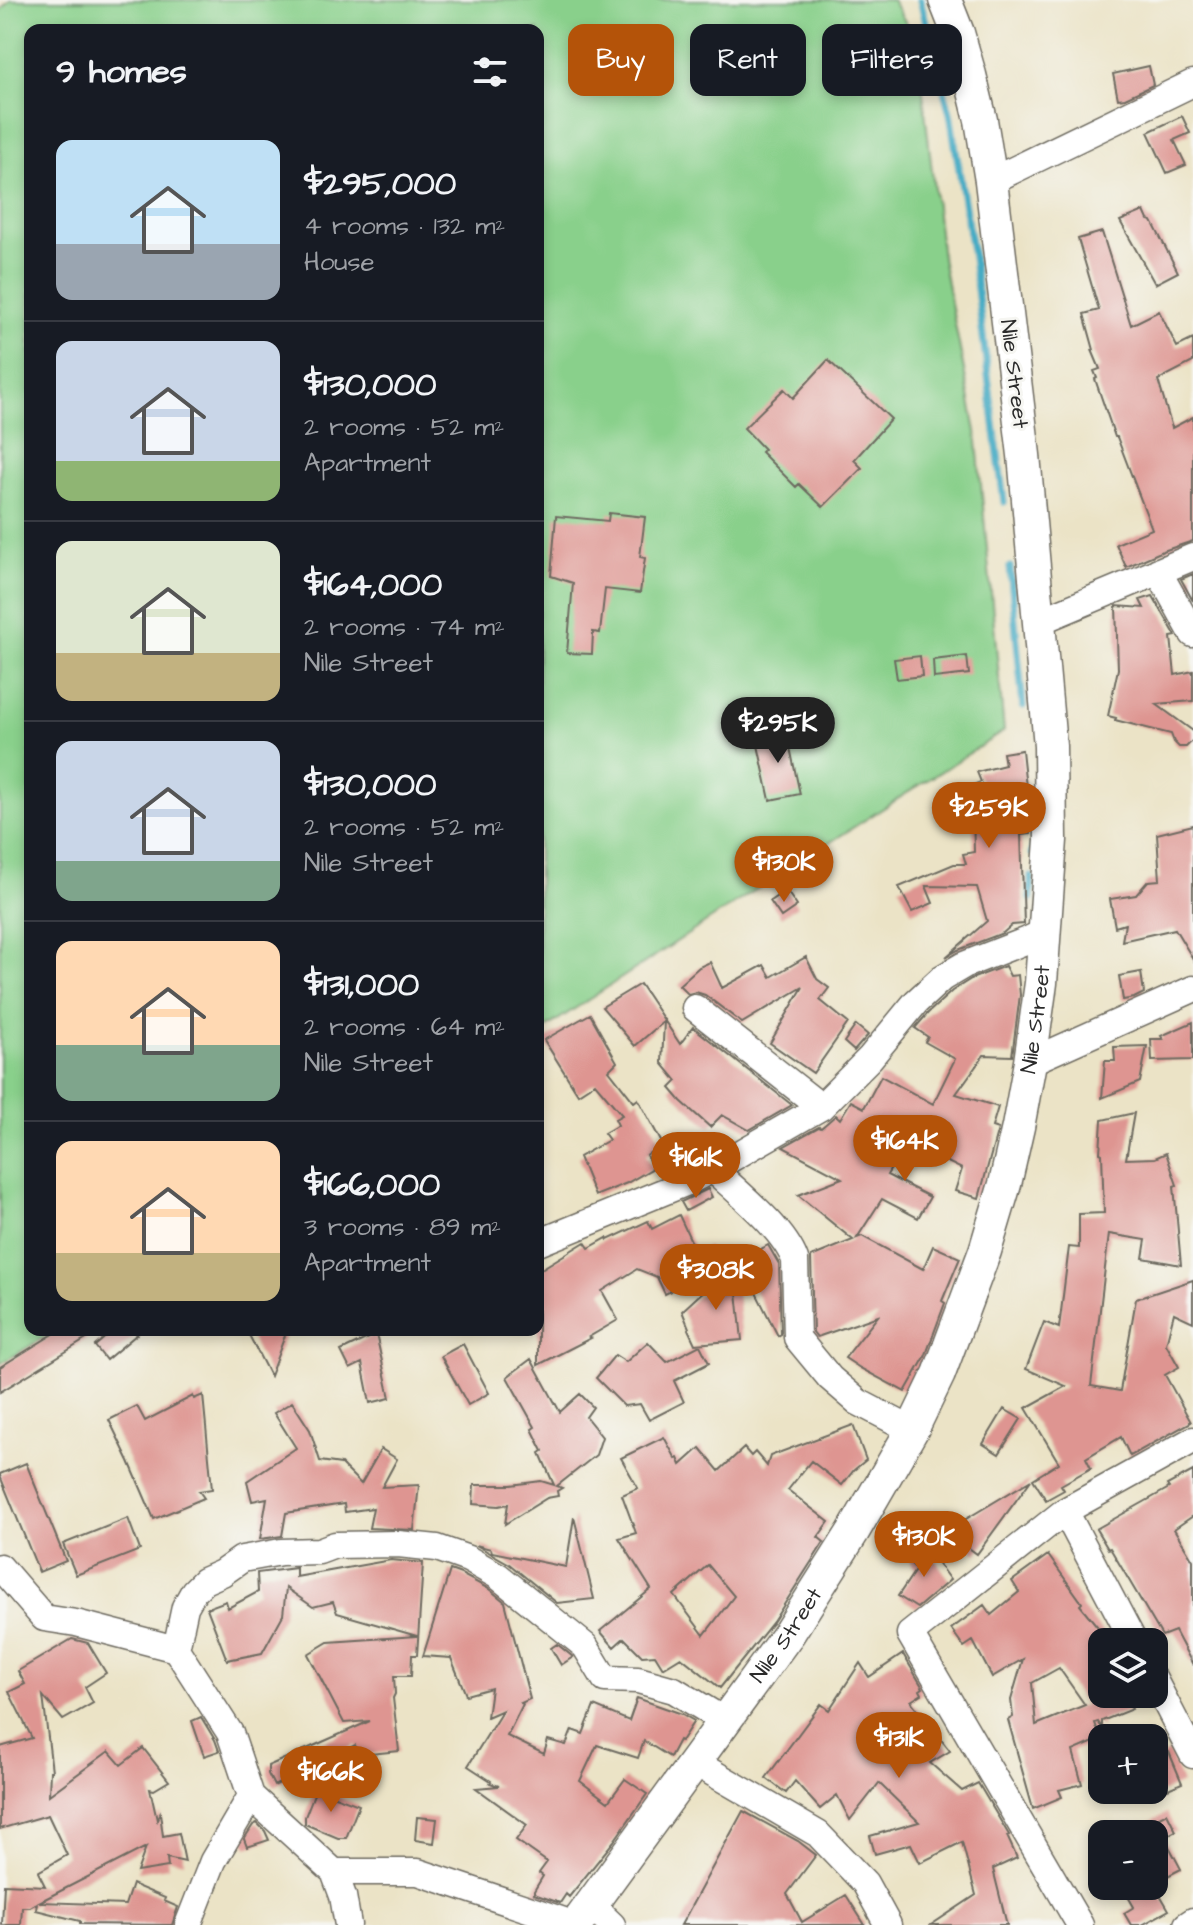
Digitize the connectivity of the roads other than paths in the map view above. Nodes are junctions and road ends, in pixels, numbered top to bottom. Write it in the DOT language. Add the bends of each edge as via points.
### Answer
graph roads {
  1 [pos="945,0"];
  2 [pos="1193,83"];
  3 [pos="991,181"];
  4 [pos="1193,557"];
  5 [pos="1158,571"];
  6 [pos="1040,621"];
  7 [pos="1193,634"];
  8 [pos="1044,932"];
  9 [pos="1193,989"];
  10 [pos="695,1008"];
  11 [pos="1030,1062"];
  12 [pos="821,1107"];
  13 [pos="713,1169"];
  14 [pos="544,1241"];
  15 [pos="912,1430"];
  16 [pos="1192,1443"];
  17 [pos="1065,1511"];
  18 [pos="0,1567"];
  19 [pos="1127,1628"];
  20 [pos="176,1649"];
  21 [pos="1168,1707"];
  22 [pos="725,1721"];
  23 [pos="1193,1755"];
  24 [pos="694,1762"];
  25 [pos="251,1796"];
  26 [pos="334,1872"];
  27 [pos="589,1920"];
  28 [pos="1193,1921"];
  29 [pos="188,1925"];
  30 [pos="348,1925"];
  31 [pos="888,1925"];
  32 [pos="1080,1925"];
  33 [pos="1187,1925"];
  1 -- 3 [label="main road, Nile Street" via="970,75"];
  2 -- 3 [label="street"];
  3 -- 6 [label="main road, Nile Street"];
  4 -- 5 [label="street"];
  5 -- 6 [label="street"];
  5 -- 7 [label="street"];
  6 -- 8 [label="main road, Nile Street" via="1050,746 1051,840"];
  8 -- 11 [label="main road, Nile Street"];
  8 -- 12 [label="street" via="942,978"];
  9 -- 11 [label="street"];
  10 -- 12 [label="street"];
  11 -- 15 [label="main road, Nile Street" via="985,1251"];
  12 -- 13 [label="street"];
  13 -- 14 [label="street"];
  13 -- 15 [label="street" via="791,1250 797,1338 858,1402"];
  15 -- 22 [label="main road, Nile Street" via="789,1633"];
  16 -- 17 [label="street"];
  17 -- 19 [label="street"];
  17 -- 32 [label="street" via="910,1634"];
  18 -- 20 [label="street" via="44,1618"];
  20 -- 22 [label="street" via="194,1591 242,1559 335,1545 437,1548 498,1576 585,1646 605,1679 638,1680 674,1690"];
  20 -- 25 [label="street" via="230,1733"];
  21 -- 23 [label="street"];
  22 -- 24 [label="main road, Nile Street"];
  24 -- 27 [label="main road, Nile Street"];
  24 -- 31 [label="street" via="818,1834 865,1883"];
  25 -- 26 [label="street"];
  25 -- 29 [label="street" via="213,1861"];
  26 -- 27 [label="street" via="418,1872"];
  26 -- 30 [label="street"];
  28 -- 33 [label="street"];
}
